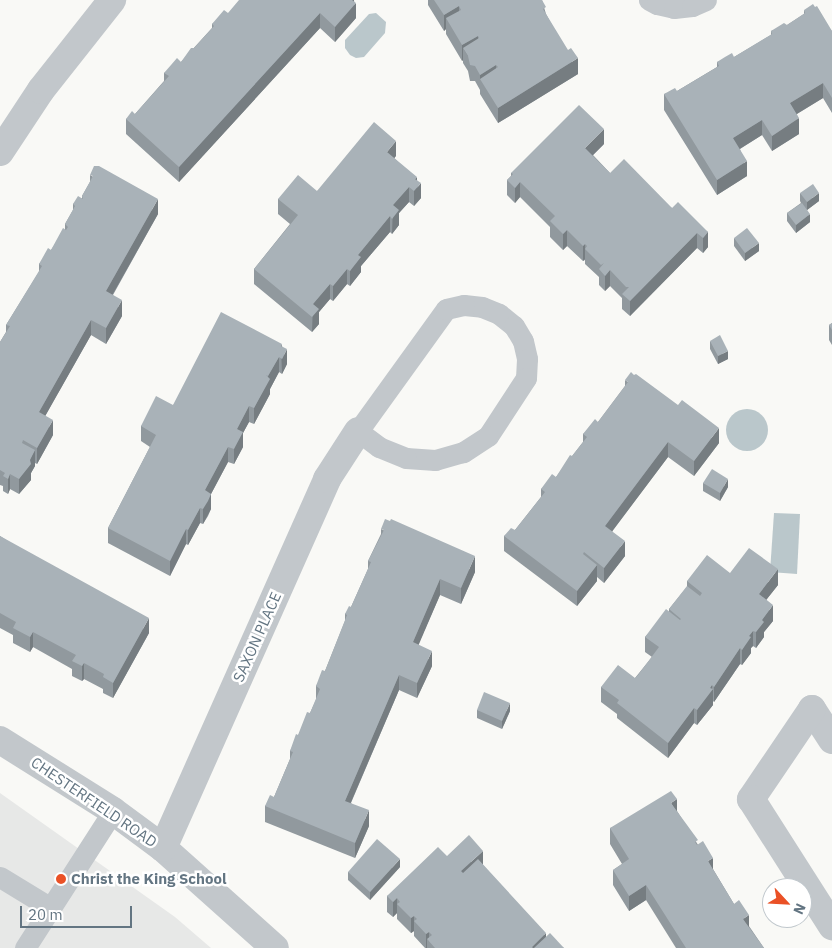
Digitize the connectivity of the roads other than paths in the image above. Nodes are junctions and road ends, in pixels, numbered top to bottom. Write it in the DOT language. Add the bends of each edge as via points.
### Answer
graph roads {
  1 [pos="112,0"];
  2 [pos="650,0"];
  3 [pos="706,0"];
  4 [pos="0,152"];
  5 [pos="358,431"];
  6 [pos="0,740"];
  7 [pos="832,740"];
  8 [pos="113,811"];
  9 [pos="163,848"];
  10 [pos="0,876"];
  11 [pos="51,908"];
  12 [pos="832,926"];
  13 [pos="25,948"];
  14 [pos="275,948"];
  1 -- 4 [label="street" via="41,90"];
  2 -- 3 [label="lane" via="674,8"];
  5 -- 5 [label="lane" via="379,447 406,458 435,460 463,452 488,436 526,378 524,341 514,326 482,306 446,309"];
  5 -- 9 [label="street, SAXON PLACE" via="327,479"];
  6 -- 8 [label="street, CHESTERFIELD ROAD"];
  7 -- 12 [label="street" via="812,709 751,799"];
  8 -- 9 [label="street, CHESTERFIELD ROAD"];
  8 -- 11 [label="lane"];
  9 -- 14 [label="street, CHESTERFIELD ROAD"];
  10 -- 11 [label="lane"];
  11 -- 13 [label="lane"];
}
